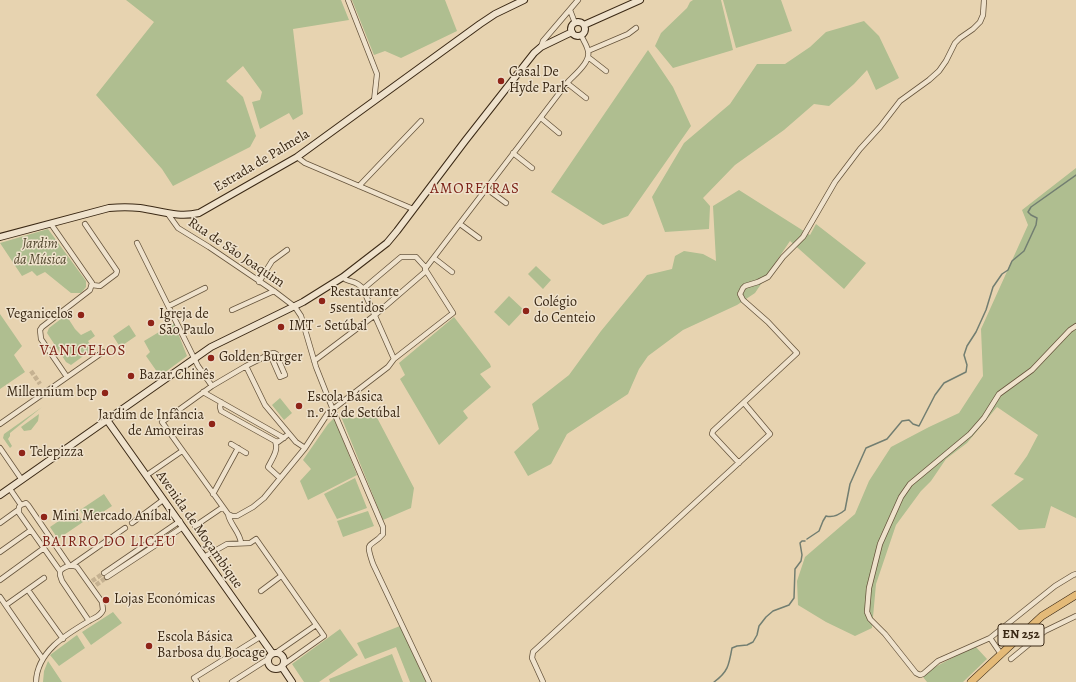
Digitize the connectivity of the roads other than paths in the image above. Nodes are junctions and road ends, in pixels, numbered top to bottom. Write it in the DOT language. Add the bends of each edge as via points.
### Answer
graph roads {
  1 [pos="348,0"];
  2 [pos="524,0"];
  3 [pos="578,0"];
  4 [pos="640,0"];
  5 [pos="984,0"];
  6 [pos="570,10"];
  7 [pos="575,23"];
  8 [pos="584,26"];
  9 [pos="636,28"];
  10 [pos="572,32"];
  11 [pos="581,35"];
  12 [pos="541,47"];
  13 [pos="588,54"];
  14 [pos="606,71"];
  15 [pos="567,83"];
  16 [pos="586,98"];
  17 [pos="374,101"];
  18 [pos="541,118"];
  19 [pos="421,121"];
  20 [pos="560,133"];
  21 [pos="513,154"];
  22 [pos="297,157"];
  23 [pos="532,168"];
  24 [pos="359,186"];
  25 [pos="487,189"];
  26 [pos="506,203"];
  27 [pos="413,209"];
  28 [pos="168,214"];
  29 [pos="51,224"];
  30 [pos="85,224"];
  31 [pos="460,224"];
  32 [pos="0,237"];
  33 [pos="479,238"];
  34 [pos="137,243"];
  35 [pos="287,250"];
  36 [pos="434,258"];
  37 [pos="425,269"];
  38 [pos="452,272"];
  39 [pos="343,277"];
  40 [pos="259,282"];
  41 [pos="92,285"];
  42 [pos="205,288"];
  43 [pos="363,289"];
  44 [pos="274,291"];
  45 [pos="169,306"];
  46 [pos="295,307"];
  47 [pos="232,310"];
  48 [pos="375,315"];
  49 [pos="1076,326"];
  50 [pos="103,352"];
  51 [pos="270,354"];
  52 [pos="195,359"];
  53 [pos="394,359"];
  54 [pos="314,361"];
  55 [pos="246,366"];
  56 [pos="67,377"];
  57 [pos="212,386"];
  58 [pos="203,392"];
  59 [pos="221,402"];
  60 [pos="744,403"];
  61 [pos="333,410"];
  62 [pos="107,420"];
  63 [pos="0,424"];
  64 [pos="288,433"];
  65 [pos="284,438"];
  66 [pos="274,442"];
  67 [pos="231,444"];
  68 [pos="0,448"];
  69 [pos="238,448"];
  70 [pos="305,448"];
  71 [pos="182,451"];
  72 [pos="246,453"];
  73 [pos="739,464"];
  74 [pos="147,475"];
  75 [pos="280,478"];
  76 [pos="22,480"];
  77 [pos="10,489"];
  78 [pos="213,494"];
  79 [pos="0,495"];
  80 [pos="164,500"];
  81 [pos="21,505"];
  82 [pos="223,507"];
  83 [pos="18,510"];
  84 [pos="228,514"];
  85 [pos="0,523"];
  86 [pos="132,523"];
  87 [pos="182,524"];
  88 [pos="195,526"];
  89 [pos="125,528"];
  90 [pos="31,530"];
  91 [pos="241,543"];
  92 [pos="44,548"];
  93 [pos="0,552"];
  94 [pos="204,557"];
  95 [pos="71,565"];
  96 [pos="60,571"];
  97 [pos="104,573"];
  98 [pos="1076,574"];
  99 [pos="281,576"];
  100 [pos="107,577"];
  101 [pos="44,578"];
  102 [pos="0,580"];
  103 [pos="86,580"];
  104 [pos="92,581"];
  105 [pos="96,586"];
  106 [pos="28,590"];
  107 [pos="261,591"];
  108 [pos="94,592"];
  109 [pos="1076,596"];
  110 [pos="0,597"];
  111 [pos="6,605"];
  112 [pos="1076,616"];
  113 [pos="89,621"];
  114 [pos="316,625"];
  115 [pos="260,637"];
  116 [pos="990,638"];
  117 [pos="63,639"];
  118 [pos="1001,654"];
  119 [pos="272,655"];
  120 [pos="42,658"];
  121 [pos="1011,659"];
  122 [pos="283,666"];
  123 [pos="36,682"];
  124 [pos="197,682"];
  125 [pos="232,682"];
  126 [pos="292,682"];
  127 [pos="429,682"];
  128 [pos="543,682"];
  129 [pos="971,682"];
  1 -- 17 [label="street" via="378,74"];
  2 -- 17 [label="street, Estrada de Palmela" via="495,14"];
  3 -- 6 [label="street"];
  4 -- 8 [label="street"];
  5 -- 60 [label="street" via="980,22 955,43 939,71 900,101 860,149 835,182 803,237 768,277 745,286 741,291 743,300 797,353"];
  6 -- 7 [label="street"];
  6 -- 12 [label="street" via="543,41"];
  7 -- 8 [label="street"];
  7 -- 10 [label="street" via="571,28"];
  8 -- 11 [label="street" via="585,30"];
  9 -- 13 [label="street"];
  10 -- 11 [label="street" via="577,36"];
  10 -- 12 [label="street"];
  11 -- 13 [label="street"];
  12 -- 27 [label="street"];
  13 -- 14 [label="street"];
  13 -- 15 [label="street" via="585,62"];
  15 -- 16 [label="street"];
  15 -- 18 [label="street"];
  17 -- 22 [label="street, Estrada de Palmela"];
  18 -- 20 [label="street"];
  18 -- 21 [label="street"];
  19 -- 24 [label="street"];
  21 -- 23 [label="street"];
  21 -- 25 [label="street"];
  22 -- 24 [label="street" via="305,163"];
  22 -- 28 [label="street, Estrada de Palmela" via="199,213"];
  24 -- 27 [label="street"];
  25 -- 26 [label="street"];
  25 -- 31 [label="street"];
  27 -- 39 [label="street" via="387,243"];
  28 -- 29 [label="street, Estrada de Palmela" via="123,207 96,211"];
  28 -- 40 [label="street, Rua de São Joaquim" via="178,228"];
  29 -- 32 [label="street, Estrada de Palmela"];
  29 -- 41 [label="street"];
  30 -- 41 [label="street" via="117,271 100,286"];
  31 -- 33 [label="street"];
  31 -- 36 [label="street"];
  34 -- 45 [label="street"];
  35 -- 40 [label="street" via="272,261"];
  36 -- 37 [label="street"];
  36 -- 38 [label="street"];
  37 -- 43 [label="street" via="416,257 400,257"];
  37 -- 48 [label="street"];
  37 -- 53 [label="street" via="453,313"];
  39 -- 43 [label="street" via="345,280 357,282"];
  39 -- 46 [label="street"];
  40 -- 44 [label="street, Rua de São Joaquim"];
  41 -- 56 [label="street" via="90,290 40,330 41,339"];
  42 -- 45 [label="street"];
  43 -- 48 [label="street"];
  44 -- 46 [label="street, Rua de São Joaquim"];
  44 -- 47 [label="street"];
  45 -- 52 [label="street"];
  46 -- 52 [label="street" via="214,346"];
  46 -- 54 [label="street" via="301,316"];
  48 -- 53 [label="street"];
  48 -- 54 [label="street"];
  49 -- 116 [label="street" via="1032,370 1000,394 970,434 910,484 901,497 880,544 868,588 867,612 870,619 916,673 923,674 938,661"];
  50 -- 56 [label="street"];
  51 -- 51 [label="street" via="275,354 285,375 280,377"];
  51 -- 55 [label="street"];
  52 -- 57 [label="street"];
  52 -- 62 [label="street"];
  53 -- 61 [label="street" via="388,367"];
  54 -- 61 [label="street"];
  55 -- 57 [label="street"];
  55 -- 64 [label="street" via="265,405"];
  56 -- 63 [label="street"];
  57 -- 58 [label="street"];
  58 -- 59 [label="street"];
  58 -- 71 [label="street" via="162,422"];
  59 -- 65 [label="street"];
  59 -- 66 [label="street" via="221,412"];
  60 -- 73 [label="street" via="770,434"];
  60 -- 73 [label="street" via="712,434"];
  61 -- 70 [label="street" via="328,413"];
  61 -- 127 [label="street" via="384,530 368,548 373,564"];
  62 -- 74 [label="street, Avenida de Moçambique"];
  62 -- 76 [label="street"];
  64 -- 65 [label="street"];
  64 -- 70 [label="street" via="298,445"];
  65 -- 66 [label="street"];
  66 -- 75 [label="street" via="277,446 268,467"];
  67 -- 69 [label="street"];
  68 -- 76 [label="street"];
  69 -- 72 [label="street"];
  69 -- 78 [label="street"];
  70 -- 75 [label="street"];
  71 -- 74 [label="street"];
  71 -- 78 [label="street"];
  73 -- 128 [label="street" via="533,652 532,658"];
  74 -- 80 [label="street, Avenida de Moçambique"];
  75 -- 84 [label="street" via="253,507 237,516"];
  76 -- 77 [label="street"];
  77 -- 79 [label="street"];
  77 -- 81 [label="street"];
  78 -- 82 [label="street"];
  80 -- 86 [label="street"];
  80 -- 87 [label="street, Avenida de Moçambique"];
  81 -- 83 [label="street"];
  81 -- 95 [label="street" via="28,505"];
  82 -- 84 [label="street"];
  82 -- 88 [label="street"];
  83 -- 85 [label="street"];
  83 -- 90 [label="street"];
  84 -- 91 [label="street" via="241,538"];
  87 -- 94 [label="street, Avenida de Moçambique"];
  87 -- 97 [label="street"];
  87 -- 100 [label="street"];
  89 -- 95 [label="street"];
  90 -- 92 [label="street"];
  90 -- 93 [label="street"];
  91 -- 94 [label="street" via="227,544"];
  91 -- 99 [label="street" via="250,543 256,539"];
  92 -- 96 [label="street"];
  92 -- 102 [label="street"];
  94 -- 115 [label="street, Avenida de Moçambique"];
  95 -- 96 [label="street"];
  95 -- 103 [label="street" via="77,567"];
  96 -- 113 [label="street" via="62,582"];
  98 -- 116 [label="street" via="1055,586"];
  99 -- 107 [label="street"];
  99 -- 114 [label="street"];
  101 -- 106 [label="street"];
  103 -- 104 [label="street"];
  103 -- 108 [label="street"];
  105 -- 108 [label="street"];
  106 -- 111 [label="street"];
  106 -- 117 [label="street"];
  108 -- 113 [label="street" via="102,602 103,610 99,616"];
  109 -- 118 [label="main road, EN 252" via="1042,616"];
  110 -- 111 [label="street"];
  111 -- 120 [label="street"];
  112 -- 121 [label="street" via="1045,631"];
  113 -- 117 [label="street"];
  114 -- 119 [label="street"];
  114 -- 122 [label="street" via="324,636"];
  115 -- 119 [label="street, Avenida de Moçambique"];
  115 -- 124 [label="street" via="194,678"];
  116 -- 118 [label="street"];
  117 -- 120 [label="street"];
  118 -- 129 [label="main road, EN 252"];
  119 -- 122 [label="street" via="283,656"];
  119 -- 122 [label="street" via="269,664 272,668"];
  119 -- 125 [label="street"];
  120 -- 123 [label="street"];
  122 -- 126 [label="street"];
}
